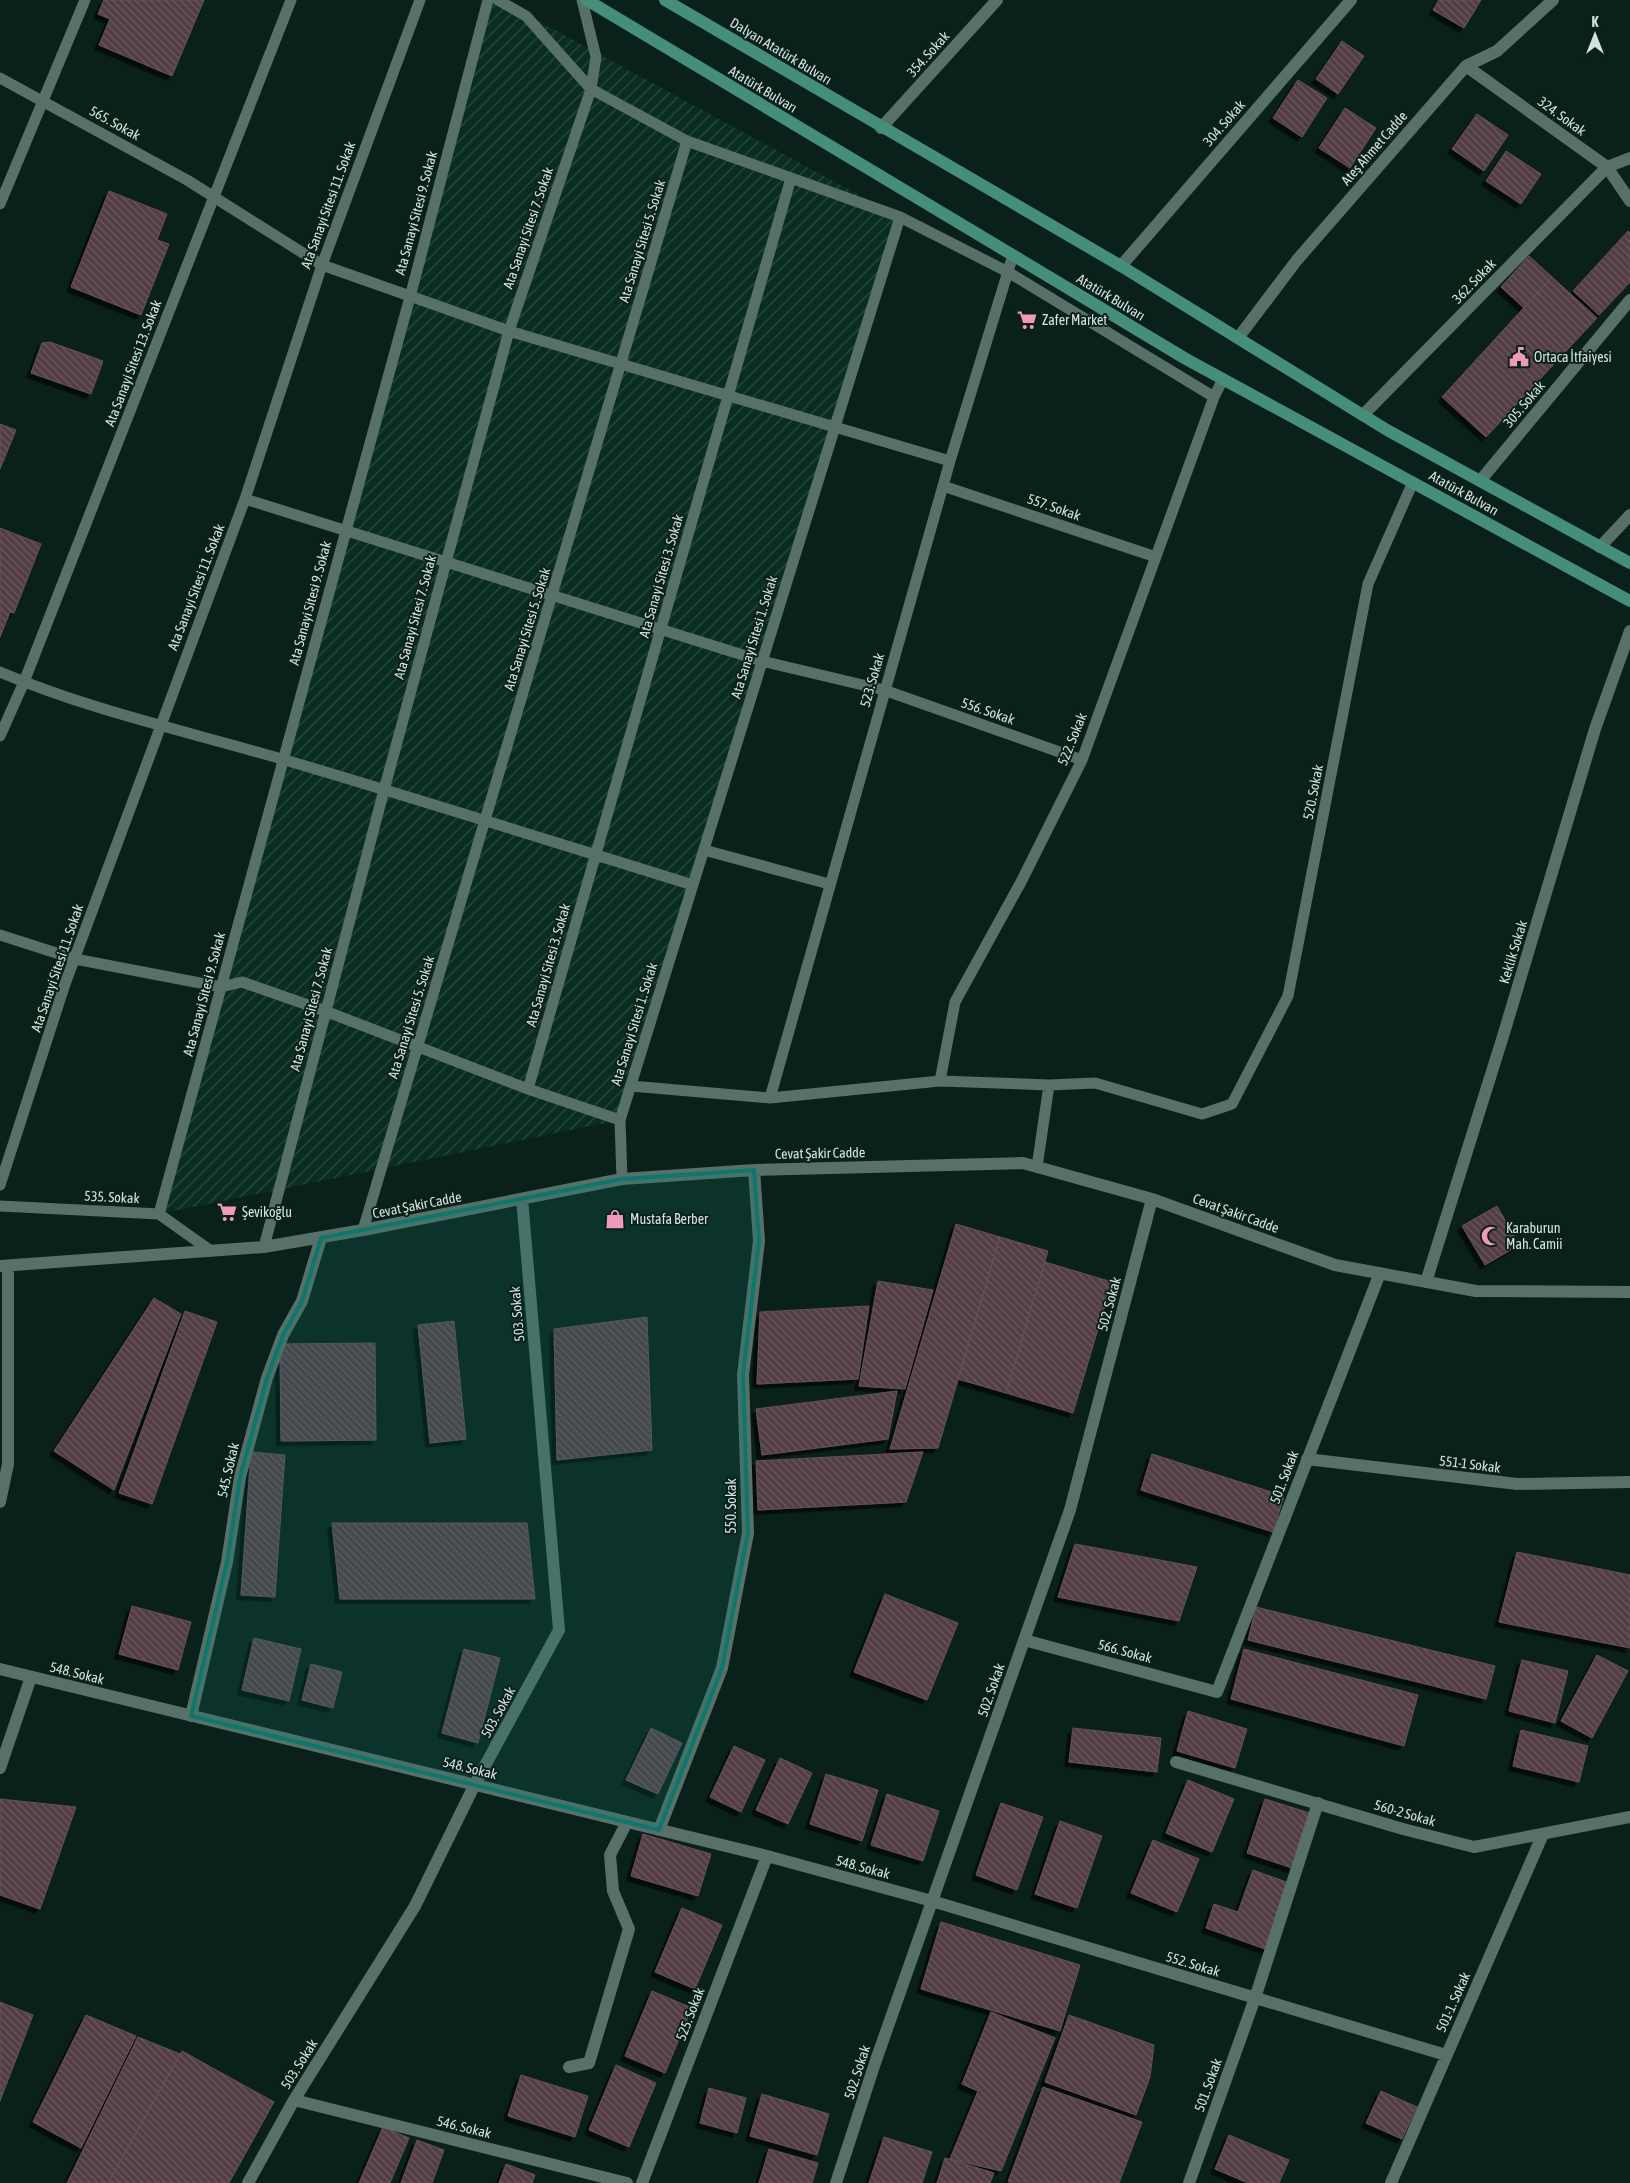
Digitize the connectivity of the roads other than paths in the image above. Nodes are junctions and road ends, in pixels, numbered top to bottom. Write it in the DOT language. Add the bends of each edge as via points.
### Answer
graph roads {
  1 [pos="85,0"];
  2 [pos="291,0"];
  3 [pos="420,0"];
  4 [pos="488,0"];
  5 [pos="498,0"];
  6 [pos="582,0"];
  7 [pos="587,0"];
  8 [pos="665,0"];
  9 [pos="997,0"];
  10 [pos="1351,0"];
  11 [pos="1553,0"];
  12 [pos="1466,66"];
  13 [pos="0,78"];
  14 [pos="591,89"];
  15 [pos="44,101"];
  16 [pos="881,128"];
  17 [pos="687,141"];
  18 [pos="1630,158"];
  19 [pos="1607,167"];
  20 [pos="791,178"];
  21 [pos="214,197"];
  22 [pos="1630,201"];
  23 [pos="0,204"];
  24 [pos="900,217"];
  25 [pos="1013,256"];
  26 [pos="322,266"];
  27 [pos="1121,266"];
  28 [pos="1008,272"];
  29 [pos="410,297"];
  30 [pos="1630,300"];
  31 [pos="509,331"];
  32 [pos="1238,338"];
  33 [pos="622,363"];
  34 [pos="1223,379"];
  35 [pos="729,395"];
  36 [pos="1214,397"];
  37 [pos="1363,415"];
  38 [pos="835,427"];
  39 [pos="950,461"];
  40 [pos="1480,481"];
  41 [pos="1413,482"];
  42 [pos="942,486"];
  43 [pos="245,500"];
  44 [pos="1630,515"];
  45 [pos="346,531"];
  46 [pos="1600,547"];
  47 [pos="1156,557"];
  48 [pos="445,562"];
  49 [pos="1630,564"];
  50 [pos="552,596"];
  51 [pos="1630,601"];
  52 [pos="661,630"];
  53 [pos="1630,631"];
  54 [pos="762,661"];
  55 [pos="0,672"];
  56 [pos="24,682"];
  57 [pos="884,690"];
  58 [pos="159,726"];
  59 [pos="0,736"];
  60 [pos="283,759"];
  61 [pos="1082,760"];
  62 [pos="384,790"];
  63 [pos="485,821"];
  64 [pos="704,850"];
  65 [pos="596,855"];
  66 [pos="829,884"];
  67 [pos="693,885"];
  68 [pos="0,935"];
  69 [pos="75,959"];
  70 [pos="221,987"];
  71 [pos="326,1011"];
  72 [pos="418,1047"];
  73 [pos="940,1081"];
  74 [pos="631,1086"];
  75 [pos="1049,1086"];
  76 [pos="528,1089"];
  77 [pos="770,1098"];
  78 [pos="620,1120"];
  79 [pos="1037,1167"];
  80 [pos="754,1170"];
  81 [pos="622,1179"];
  82 [pos="0,1185"];
  83 [pos="522,1199"];
  84 [pos="1152,1199"];
  85 [pos="0,1206"];
  86 [pos="159,1214"];
  87 [pos="363,1230"];
  88 [pos="321,1238"];
  89 [pos="264,1247"];
  90 [pos="211,1251"];
  91 [pos="4,1266"];
  92 [pos="1380,1273"];
  93 [pos="1426,1282"];
  94 [pos="1630,1292"];
  95 [pos="1307,1459"];
  96 [pos="1630,1482"];
  97 [pos="0,1502"];
  98 [pos="1024,1640"];
  99 [pos="0,1669"];
  100 [pos="31,1677"];
  101 [pos="1217,1692"];
  102 [pos="191,1716"];
  103 [pos="1176,1762"];
  104 [pos="0,1768"];
  105 [pos="475,1784"];
  106 [pos="1318,1803"];
  107 [pos="1630,1817"];
  108 [pos="627,1822"];
  109 [pos="659,1830"];
  110 [pos="1543,1834"];
  111 [pos="767,1856"];
  112 [pos="932,1902"];
  113 [pos="1255,1998"];
  114 [pos="1446,2055"];
  115 [pos="568,2067"];
  116 [pos="294,2100"];
  117 [pos="248,2183"];
  118 [pos="627,2183"];
  119 [pos="642,2183"];
  120 [pos="836,2183"];
  121 [pos="1189,2183"];
  122 [pos="1391,2183"];
  1 -- 15 [label="lane"];
  2 -- 21 [label="lane, Ata Sanayi Sitesi 13. Sokak"];
  3 -- 26 [label="lane, Ata Sanayi Sitesi 11. Sokak"];
  4 -- 29 [label="lane, Ata Sanayi Sitesi 9. Sokak"];
  5 -- 14 [label="lane" via="526,16"];
  6 -- 14 [label="lane, Ata Sanayi Sitesi 7. Sokak" via="596,57"];
  7 -- 25 [label="main road, Atatürk Bulvarı"];
  8 -- 16 [label="main road, Dalyan Atatürk Bulvarı"];
  9 -- 16 [label="street, 354. Sokak"];
  10 -- 27 [label="street, 304. Sokak"];
  11 -- 12 [label="street, Ateş Ahmet Cadde" via="1497,51"];
  12 -- 19 [label="street, 324. Sokak"];
  12 -- 32 [label="street, Ateş Ahmet Cadde" via="1296,260"];
  13 -- 15 [label="lane, 565. Sokak"];
  14 -- 17 [label="lane"];
  14 -- 31 [label="lane, Ata Sanayi Sitesi 7. Sokak"];
  15 -- 21 [label="lane, 565. Sokak"];
  15 -- 23 [label="lane"];
  16 -- 27 [label="main road, Atatürk Bulvarı"];
  17 -- 20 [label="lane"];
  17 -- 33 [label="lane, Ata Sanayi Sitesi 5. Sokak"];
  18 -- 19 [label="street"];
  19 -- 22 [label="street, 324. Sokak"];
  19 -- 37 [label="street, 362. Sokak"];
  20 -- 24 [label="lane"];
  20 -- 35 [label="lane, Ata Sanayi Sitesi 3. Sokak"];
  21 -- 26 [label="lane, 565. Sokak"];
  21 -- 56 [label="lane, Ata Sanayi Sitesi 13. Sokak"];
  24 -- 28 [label="lane"];
  24 -- 38 [label="lane, Ata Sanayi Sitesi 1. Sokak"];
  25 -- 28 [label="lane, 523. Sokak"];
  25 -- 34 [label="main road, Atatürk Bulvarı"];
  26 -- 29 [label="lane, 565. Sokak"];
  26 -- 43 [label="lane, Ata Sanayi Sitesi 11. Sokak"];
  27 -- 32 [label="main road, Atatürk Bulvarı"];
  28 -- 36 [label="lane"];
  28 -- 39 [label="lane, 523. Sokak"];
  29 -- 31 [label="lane, 565. Sokak"];
  29 -- 45 [label="lane, Ata Sanayi Sitesi 9. Sokak"];
  30 -- 40 [label="street, 305. Sokak"];
  31 -- 33 [label="lane, 565. Sokak"];
  31 -- 48 [label="lane, Ata Sanayi Sitesi 7. Sokak"];
  32 -- 37 [label="main road, Atatürk Bulvarı"];
  33 -- 35 [label="lane, 565. Sokak"];
  33 -- 50 [label="lane, Ata Sanayi Sitesi 5. Sokak"];
  34 -- 36 [label="lane, 522. Sokak"];
  34 -- 41 [label="main road, Atatürk Bulvarı"];
  35 -- 38 [label="lane, 565. Sokak"];
  35 -- 52 [label="lane, Ata Sanayi Sitesi 3. Sokak"];
  36 -- 47 [label="lane, 522. Sokak"];
  37 -- 40 [label="main road, Atatürk Bulvarı"];
  38 -- 39 [label="lane, 565. Sokak"];
  38 -- 54 [label="lane, Ata Sanayi Sitesi 1. Sokak"];
  39 -- 42 [label="lane, 523. Sokak"];
  40 -- 46 [label="main road, Atatürk Bulvarı"];
  41 -- 51 [label="main road, Atatürk Bulvarı"];
  41 -- 75 [label="lane, 520. Sokak" via="1368,584 1288,996 1232,1104 1202,1114 1095,1083"];
  42 -- 47 [label="lane, 557. Sokak"];
  42 -- 57 [label="lane, 523. Sokak"];
  43 -- 45 [label="lane, 556. Sokak"];
  43 -- 58 [label="lane, Ata Sanayi Sitesi 11. Sokak"];
  44 -- 46 [label="street"];
  45 -- 48 [label="lane, 556. Sokak"];
  45 -- 60 [label="lane, Ata Sanayi Sitesi 9. Sokak"];
  46 -- 49 [label="main road, Atatürk Bulvarı"];
  47 -- 61 [label="lane, 522. Sokak"];
  48 -- 50 [label="lane, 556. Sokak"];
  48 -- 62 [label="lane, Ata Sanayi Sitesi 7. Sokak"];
  50 -- 52 [label="lane, 556. Sokak"];
  50 -- 63 [label="lane, Ata Sanayi Sitesi 5. Sokak"];
  52 -- 54 [label="lane, 556. Sokak"];
  52 -- 65 [label="lane, Ata Sanayi Sitesi 3. Sokak"];
  53 -- 93 [label="street, Keklik Sokak" via="1595,729"];
  54 -- 57 [label="lane, 556. Sokak"];
  54 -- 64 [label="lane, Ata Sanayi Sitesi 1. Sokak"];
  55 -- 56 [label="lane"];
  56 -- 58 [label="lane"];
  56 -- 59 [label="lane, Ata Sanayi Sitesi 13. Sokak"];
  57 -- 61 [label="lane, 556. Sokak"];
  57 -- 66 [label="lane, 523. Sokak"];
  58 -- 60 [label="lane"];
  58 -- 69 [label="lane, Ata Sanayi Sitesi 11. Sokak"];
  60 -- 62 [label="lane"];
  60 -- 70 [label="lane, Ata Sanayi Sitesi 9. Sokak"];
  61 -- 73 [label="lane, 522. Sokak" via="1021,882 955,1002"];
  62 -- 63 [label="lane"];
  62 -- 71 [label="lane, Ata Sanayi Sitesi 7. Sokak"];
  63 -- 65 [label="lane"];
  63 -- 72 [label="lane, Ata Sanayi Sitesi 5. Sokak"];
  64 -- 66 [label="lane"];
  64 -- 67 [label="lane, Ata Sanayi Sitesi 1. Sokak"];
  65 -- 67 [label="lane"];
  65 -- 76 [label="lane, Ata Sanayi Sitesi 3. Sokak"];
  66 -- 77 [label="lane, 523. Sokak"];
  67 -- 74 [label="lane, Ata Sanayi Sitesi 1. Sokak"];
  68 -- 69 [label="lane"];
  69 -- 70 [label="lane"];
  69 -- 82 [label="lane, Ata Sanayi Sitesi 11. Sokak"];
  70 -- 71 [label="lane" via="242,982"];
  70 -- 86 [label="lane, Ata Sanayi Sitesi 9. Sokak"];
  71 -- 72 [label="lane"];
  71 -- 89 [label="lane, Ata Sanayi Sitesi 7. Sokak"];
  72 -- 76 [label="lane"];
  72 -- 87 [label="lane, Ata Sanayi Sitesi 5. Sokak"];
  73 -- 75 [label="lane"];
  73 -- 77 [label="lane"];
  74 -- 77 [label="lane"];
  74 -- 78 [label="lane, Ata Sanayi Sitesi 1. Sokak"];
  75 -- 79 [label="lane"];
  76 -- 78 [label="lane"];
  78 -- 81 [label="lane, Ata Sanayi Sitesi 1. Sokak"];
  79 -- 80 [label="street, Cevat Şakir Cadde" via="1023,1163"];
  79 -- 84 [label="street, Cevat Şakir Cadde"];
  80 -- 81 [label="street, Cevat Şakir Cadde"];
  80 -- 109 [label="street, 550. Sokak" via="759,1241 743,1375 748,1533 722,1668"];
  81 -- 83 [label="street, Cevat Şakir Cadde"];
  83 -- 87 [label="street, Cevat Şakir Cadde"];
  83 -- 105 [label="street, 503. Sokak" via="560,1630"];
  84 -- 92 [label="street, Cevat Şakir Cadde" via="1335,1265"];
  84 -- 98 [label="street, 502. Sokak" via="1070,1510"];
  85 -- 86 [label="lane, 535. Sokak"];
  86 -- 90 [label="lane"];
  87 -- 88 [label="street, Cevat Şakir Cadde"];
  88 -- 89 [label="street, Cevat Şakir Cadde"];
  88 -- 102 [label="street, 545. Sokak" via="302,1300 283,1335 268,1378 240,1477 227,1562"];
  89 -- 90 [label="street, Cevat Şakir Cadde"];
  90 -- 91 [label="street, Cevat Şakir Cadde"];
  91 -- 97 [label="street" via="8,1464"];
  92 -- 93 [label="street, Cevat Şakir Cadde"];
  92 -- 95 [label="street, 501. Sokak"];
  93 -- 94 [label="street, Cevat Şakir Cadde" via="1476,1291"];
  95 -- 96 [label="street, 551-1 Sokak" via="1517,1484"];
  95 -- 101 [label="street, 501. Sokak"];
  98 -- 101 [label="street, 566. Sokak"];
  98 -- 112 [label="street, 502. Sokak"];
  99 -- 100 [label="street, 548. Sokak"];
  100 -- 102 [label="street, 548. Sokak"];
  100 -- 104 [label="street"];
  102 -- 105 [label="street, 548. Sokak"];
  103 -- 106 [label="street, 560-2 Sokak"];
  105 -- 108 [label="street, 548. Sokak"];
  105 -- 116 [label="street, 503. Sokak" via="415,1906"];
  106 -- 110 [label="street, 560-2 Sokak" via="1474,1847"];
  106 -- 113 [label="street, 501. Sokak"];
  107 -- 110 [label="street, 560-2 Sokak"];
  108 -- 109 [label="street, 548. Sokak"];
  108 -- 115 [label="street" via="610,1855 613,1890 630,1929 589,2063"];
  109 -- 111 [label="street, 548. Sokak"];
  110 -- 114 [label="street, 501-1. Sokak"];
  111 -- 112 [label="street, 548. Sokak"];
  111 -- 119 [label="street, 525. Sokak"];
  112 -- 113 [label="street, 552. Sokak"];
  112 -- 120 [label="street, 502. Sokak"];
  113 -- 114 [label="street, 552. Sokak"];
  113 -- 121 [label="street, 501. Sokak"];
  114 -- 122 [label="street, 501-1. Sokak"];
  116 -- 117 [label="street, 503. Sokak"];
  116 -- 118 [label="street, 546. Sokak"];
}
